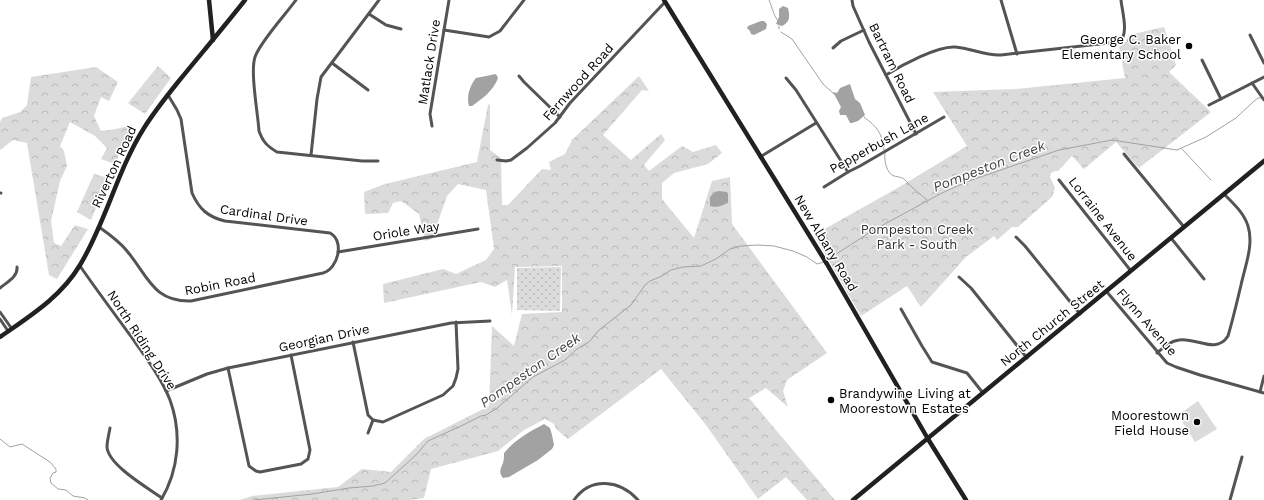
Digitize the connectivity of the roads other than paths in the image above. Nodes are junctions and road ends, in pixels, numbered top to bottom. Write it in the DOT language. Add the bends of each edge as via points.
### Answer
graph roads {
  1 [pos="209,0"];
  2 [pos="245,0"];
  3 [pos="296,0"];
  4 [pos="379,0"];
  5 [pos="449,0"];
  6 [pos="524,0"];
  7 [pos="852,0"];
  8 [pos="1001,0"];
  9 [pos="1121,0"];
  10 [pos="664,1"];
  11 [pos="369,14"];
  12 [pos="401,30"];
  13 [pos="444,30"];
  14 [pos="864,30"];
  15 [pos="1250,35"];
  16 [pos="213,40"];
  17 [pos="833,48"];
  18 [pos="1017,54"];
  19 [pos="1202,60"];
  20 [pos="332,63"];
  21 [pos="1264,63"];
  22 [pos="886,75"];
  23 [pos="519,76"];
  24 [pos="1264,77"];
  25 [pos="786,78"];
  26 [pos="1252,83"];
  27 [pos="368,90"];
  28 [pos="168,96"];
  29 [pos="1220,99"];
  30 [pos="1264,100"];
  31 [pos="1209,105"];
  32 [pos="560,117"];
  33 [pos="944,117"];
  34 [pos="816,123"];
  35 [pos="432,126"];
  36 [pos="916,134"];
  37 [pos="1124,154"];
  38 [pos="311,155"];
  39 [pos="760,157"];
  40 [pos="497,160"];
  41 [pos="378,161"];
  42 [pos="1264,161"];
  43 [pos="848,172"];
  44 [pos="1059,180"];
  45 [pos="824,187"];
  46 [pos="1224,194"];
  47 [pos="99,227"];
  48 [pos="1184,227"];
  49 [pos="478,229"];
  50 [pos="1016,238"];
  51 [pos="1171,238"];
  52 [pos="338,252"];
  53 [pos="80,266"];
  54 [pos="17,267"];
  55 [pos="1132,271"];
  56 [pos="959,277"];
  57 [pos="1204,279"];
  58 [pos="0,288"];
  59 [pos="1107,292"];
  60 [pos="901,309"];
  61 [pos="0,312"];
  62 [pos="1080,314"];
  63 [pos="0,319"];
  64 [pos="490,321"];
  65 [pos="456,322"];
  66 [pos="10,330"];
  67 [pos="0,337"];
  68 [pos="353,342"];
  69 [pos="1157,352"];
  70 [pos="291,356"];
  71 [pos="1027,358"];
  72 [pos="228,368"];
  73 [pos="1264,376"];
  74 [pos="166,391"];
  75 [pos="1260,392"];
  76 [pos="983,393"];
  77 [pos="1264,393"];
  78 [pos="373,420"];
  79 [pos="110,428"];
  80 [pos="368,433"];
  81 [pos="928,439"];
  82 [pos="1242,457"];
  83 [pos="161,499"];
  84 [pos="574,500"];
  85 [pos="638,500"];
  86 [pos="853,500"];
  87 [pos="966,500"];
  88 [pos="1230,500"];
  1 -- 16 [label="main road"];
  2 -- 16 [label="main road, Riverton Road"];
  3 -- 38 [label="street" via="259,48 253,72 259,131 264,144 277,152"];
  4 -- 11 [label="street"];
  5 -- 13 [label="street, Matlack Drive"];
  6 -- 13 [label="street" via="500,32 489,37"];
  7 -- 14 [label="street, Bartram Road"];
  8 -- 18 [label="street"];
  9 -- 18 [label="street" via="1125,35 1122,41"];
  10 -- 32 [label="street, Fernwood Road"];
  10 -- 39 [label="main road, New Albany Road"];
  11 -- 12 [label="street" via="386,25"];
  11 -- 20 [label="street"];
  13 -- 35 [label="street, Matlack Drive" via="430,114"];
  14 -- 17 [label="street"];
  14 -- 22 [label="street, Bartram Road"];
  15 -- 21 [label="street"];
  16 -- 28 [label="main road, Riverton Road"];
  18 -- 22 [label="street" via="991,55 956,47 946,48 932,52"];
  19 -- 29 [label="street"];
  20 -- 27 [label="street"];
  20 -- 38 [label="street" via="323,73 319,86"];
  22 -- 36 [label="street, Bartram Road"];
  23 -- 32 [label="street"];
  24 -- 26 [label="street"];
  25 -- 34 [label="street"];
  26 -- 29 [label="street"];
  26 -- 30 [label="street"];
  28 -- 47 [label="main road, Riverton Road" via="152,115 137,140"];
  28 -- 52 [label="street, Cardinal Drive" via="181,119 192,193 202,210 214,219 225,221 330,233 336,238"];
  29 -- 31 [label="street"];
  32 -- 40 [label="street, Fernwood Road" via="515,157 506,161"];
  33 -- 36 [label="street, Pepperbush Lane"];
  34 -- 39 [label="street"];
  34 -- 43 [label="street"];
  36 -- 43 [label="street, Pepperbush Lane"];
  37 -- 48 [label="street"];
  38 -- 41 [label="street"];
  39 -- 81 [label="main road, New Albany Road" via="827,264"];
  42 -- 46 [label="main road, North Church Street"];
  43 -- 45 [label="street, Pepperbush Lane"];
  44 -- 55 [label="street, Lorraine Avenue"];
  46 -- 48 [label="main road, North Church Street"];
  46 -- 69 [label="street" via="1245,220 1250,240 1228,336 1223,343 1215,345 1177,340"];
  47 -- 52 [label="street, Robin Road" via="127,251 157,291 168,298 180,301 191,301 323,273 332,269"];
  47 -- 53 [label="main road, Riverton Road"];
  48 -- 51 [label="main road, North Church Street"];
  49 -- 52 [label="street, Oriole Way"];
  50 -- 62 [label="street"];
  51 -- 55 [label="main road, North Church Street"];
  51 -- 57 [label="street"];
  53 -- 66 [label="main road, Riverton Road" via="44,307"];
  53 -- 74 [label="street, North Riding Drive"];
  54 -- 58 [label="street" via="18,271 14,278"];
  55 -- 59 [label="main road, North Church Street"];
  56 -- 71 [label="street" via="971,288"];
  59 -- 62 [label="main road, North Church Street"];
  59 -- 69 [label="street, Flynn Avenue"];
  60 -- 76 [label="street" via="932,362 960,370"];
  61 -- 66 [label="street"];
  62 -- 71 [label="main road, North Church Street"];
  63 -- 66 [label="street"];
  64 -- 65 [label="street, Georgian Drive"];
  65 -- 68 [label="street, Georgian Drive"];
  65 -- 78 [label="street" via="458,369 455,382 450,389 386,421"];
  66 -- 67 [label="main road, Riverton Road"];
  68 -- 70 [label="street, Georgian Drive"];
  68 -- 78 [label="street" via="368,415"];
  69 -- 75 [label="street, Flynn Avenue" via="1167,363 1176,367"];
  70 -- 72 [label="street, Georgian Drive"];
  70 -- 72 [label="street" via="310,450 308,459 301,464 260,472 249,466"];
  71 -- 76 [label="main road, North Church Street"];
  72 -- 74 [label="street, Georgian Drive"];
  73 -- 75 [label="street"];
  74 -- 83 [label="street, North Riding Drive" via="174,413 178,440 173,474"];
  75 -- 77 [label="street, Flynn Avenue"];
  76 -- 81 [label="main road, North Church Street"];
  78 -- 80 [label="street"];
  79 -- 83 [label="street" via="107,447 111,459"];
  81 -- 86 [label="main road, North Church Street"];
  81 -- 87 [label="main road, New Albany Road"];
  82 -- 88 [label="street"];
  84 -- 85 [label="street" via="589,487 606,483 624,488"];
}
